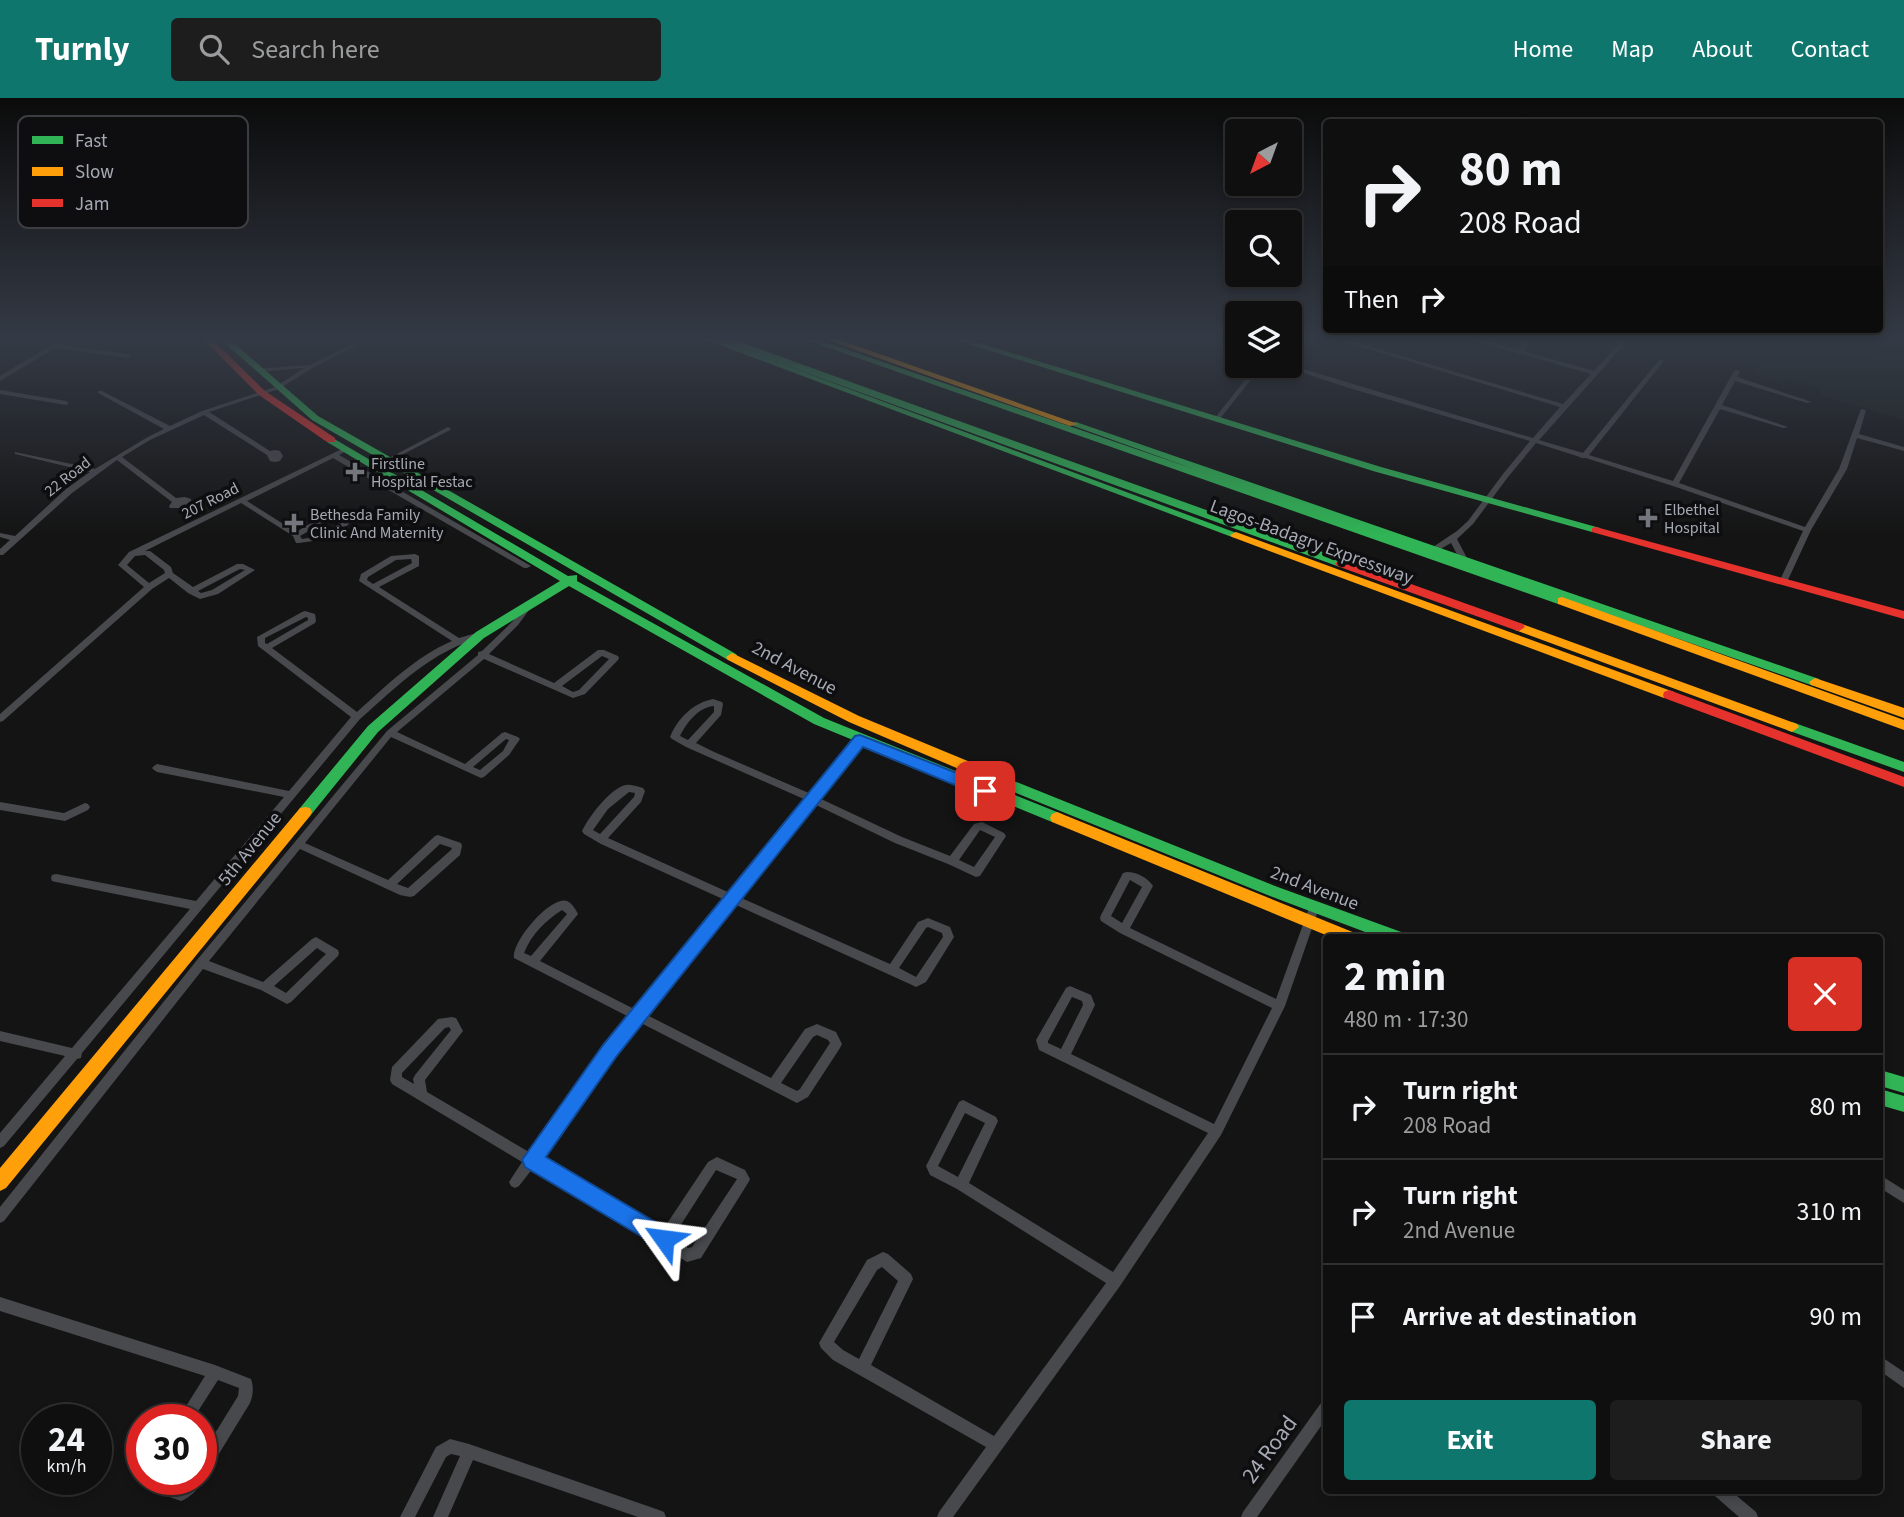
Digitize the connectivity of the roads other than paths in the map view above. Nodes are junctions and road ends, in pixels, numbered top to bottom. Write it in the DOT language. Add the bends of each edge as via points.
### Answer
graph roads {
  1 [pos="122,404"];
  2 [pos="227,404"];
  3 [pos="285,404"];
  4 [pos="292,404"];
  5 [pos="884,404"];
  6 [pos="904,404"];
  7 [pos="997,404"];
  8 [pos="1017,404"];
  9 [pos="1166,404"];
  10 [pos="1229,404"];
  11 [pos="1415,404"];
  12 [pos="1557,404"];
  13 [pos="1568,404"];
  14 [pos="1626,404"];
  15 [pos="1718,406"];
  16 [pos="1566,407"];
  17 [pos="1863,410"];
  18 [pos="204,412"];
  19 [pos="1216,420"];
  20 [pos="1785,427"];
  21 [pos="170,429"];
  22 [pos="449,429"];
  23 [pos="1855,435"];
  24 [pos="1535,440"];
  25 [pos="1904,449"];
  26 [pos="340,452"];
  27 [pos="17,453"];
  28 [pos="270,454"];
  29 [pos="117,457"];
  30 [pos="1583,457"];
  31 [pos="390,458"];
  32 [pos="96,471"];
  33 [pos="1674,485"];
  34 [pos="1491,497"];
  35 [pos="241,500"];
  36 [pos="175,501"];
  37 [pos="1807,530"];
  38 [pos="0,535"];
  39 [pos="296,535"];
  40 [pos="14,537"];
  41 [pos="1454,540"];
  42 [pos="1434,549"];
  43 [pos="0,553"];
  44 [pos="132,554"];
  45 [pos="1464,560"];
  46 [pos="527,566"];
  47 [pos="169,574"];
  48 [pos="575,577"];
  49 [pos="1784,580"];
  50 [pos="149,587"];
  51 [pos="373,587"];
  52 [pos="191,591"];
  53 [pos="528,606"];
  54 [pos="1904,613"];
  55 [pos="480,635"];
  56 [pos="456,640"];
  57 [pos="268,646"];
  58 [pos="481,654"];
  59 [pos="555,687"];
  60 [pos="1904,713"];
  61 [pos="357,717"];
  62 [pos="0,719"];
  63 [pos="1904,725"];
  64 [pos="390,733"];
  65 [pos="860,740"];
  66 [pos="689,745"];
  67 [pos="1904,767"];
  68 [pos="157,768"];
  69 [pos="466,768"];
  70 [pos="1904,782"];
  71 [pos="292,795"];
  72 [pos="813,798"];
  73 [pos="0,806"];
  74 [pos="85,807"];
  75 [pos="601,839"];
  76 [pos="298,844"];
  77 [pos="952,861"];
  78 [pos="56,878"];
  79 [pos="389,885"];
  80 [pos="733,898"];
  81 [pos="197,906"];
  82 [pos="1311,915"];
  83 [pos="1124,930"];
  84 [pos="1343,934"];
  85 [pos="1384,934"];
  86 [pos="533,962"];
  87 [pos="201,963"];
  88 [pos="892,970"];
  89 [pos="265,988"];
  90 [pos="1279,1006"];
  91 [pos="638,1016"];
  92 [pos="0,1036"];
  93 [pos="76,1054"];
  94 [pos="1064,1056"];
  95 [pos="1883,1079"];
  96 [pos="773,1085"];
  97 [pos="1904,1085"];
  98 [pos="421,1094"];
  99 [pos="1883,1098"];
  100 [pos="1904,1104"];
  101 [pos="1217,1131"];
  102 [pos="0,1142"];
  103 [pos="532,1160"];
  104 [pos="0,1182"];
  105 [pos="515,1182"];
  106 [pos="1883,1183"];
  107 [pos="961,1185"];
  108 [pos="1904,1197"];
  109 [pos="0,1217"];
  110 [pos="664,1239"];
  111 [pos="1115,1281"];
  112 [pos="0,1304"];
  113 [pos="1883,1365"];
  114 [pos="862,1368"];
  115 [pos="215,1372"];
  116 [pos="1904,1381"];
  117 [pos="195,1404"];
  118 [pos="1323,1412"];
  119 [pos="217,1442"];
  120 [pos="995,1444"];
  121 [pos="469,1451"];
  122 [pos="1724,1494"];
  123 [pos="407,1517"];
  124 [pos="440,1517"];
  125 [pos="659,1517"];
  126 [pos="944,1517"];
  127 [pos="1248,1517"];
  128 [pos="1751,1517"];
  1 -- 21 [label="street"];
  2 -- 18 [label="street, 22 Road"];
  3 -- 26 [label="main road, 2nd Avenue"];
  4 -- 31 [label="main road, 2nd Avenue"];
  5 -- 70 [label="main road, Lagos-Badagry Expressway"];
  6 -- 67 [label="main road, Lagos-Badagry Expressway"];
  7 -- 63 [label="main road, Lagos-Badagry Expressway" via="1457,563"];
  8 -- 42 [label="main road, Lagos-Badagry Expressway"];
  9 -- 19 [label="main road"];
  10 -- 19 [label="street"];
  11 -- 24 [label="street"];
  12 -- 16 [label="street"];
  13 -- 16 [label="street"];
  14 -- 30 [label="street"];
  15 -- 20 [label="street"];
  15 -- 33 [label="street"];
  16 -- 24 [label="street"];
  17 -- 23 [label="street"];
  18 -- 21 [label="street, 22 Road"];
  18 -- 28 [label="street"];
  19 -- 34 [label="main road"];
  21 -- 29 [label="street, 22 Road"];
  22 -- 31 [label="street"];
  23 -- 25 [label="street"];
  23 -- 37 [label="street" via="1843,469"];
  24 -- 30 [label="street"];
  24 -- 34 [label="street"];
  26 -- 35 [label="street, 207 Road"];
  26 -- 46 [label="street"];
  26 -- 48 [label="main road, 2nd Avenue"];
  27 -- 32 [label="street"];
  29 -- 32 [label="street, 22 Road"];
  29 -- 36 [label="street"];
  30 -- 33 [label="street"];
  31 -- 48 [label="main road, 2nd Avenue"];
  32 -- 40 [label="street, 22 Road"];
  33 -- 37 [label="street"];
  34 -- 41 [label="street"];
  34 -- 49 [label="main road"];
  35 -- 39 [label="street"];
  35 -- 44 [label="street, 207 Road"];
  37 -- 49 [label="street"];
  38 -- 40 [label="street"];
  39 -- 39 [label="street" via="299,541 316,539 345,523 346,518 338,515"];
  40 -- 43 [label="street, 22 Road"];
  41 -- 42 [label="street"];
  41 -- 45 [label="street"];
  42 -- 45 [label="main road, Lagos-Badagry Expressway"];
  44 -- 47 [label="street" via="147,553"];
  44 -- 50 [label="street" via="122,565"];
  45 -- 60 [label="main road, Lagos-Badagry Expressway"];
  47 -- 50 [label="street"];
  47 -- 52 [label="street"];
  48 -- 53 [label="main road, 5th Avenue"];
  48 -- 65 [label="main road, 2nd Avenue" via="782,701"];
  48 -- 82 [label="main road, 2nd Avenue" via="873,728"];
  49 -- 54 [label="main road"];
  50 -- 62 [label="street"];
  51 -- 51 [label="street" via="416,564 415,556 401,555 364,576 363,581"];
  51 -- 56 [label="street"];
  52 -- 52 [label="street" via="206,596 251,570 240,566"];
  53 -- 55 [label="main road, 5th Avenue"];
  53 -- 58 [label="street" via="508,632"];
  55 -- 56 [label="street"];
  55 -- 104 [label="main road, 5th Avenue" via="373,729"];
  56 -- 61 [label="street" via="424,659"];
  57 -- 57 [label="street" via="312,621 312,616 305,614 261,637 261,644"];
  57 -- 61 [label="street"];
  58 -- 59 [label="street"];
  58 -- 64 [label="street"];
  59 -- 59 [label="street" via="601,652 615,659 577,695"];
  61 -- 71 [label="street"];
  64 -- 69 [label="street"];
  64 -- 76 [label="street"];
  65 -- 72 [label="street"];
  65 -- 82 [label="main road, 2nd Avenue"];
  66 -- 66 [label="street" via="718,713 719,704 704,703 677,731 675,737"];
  66 -- 72 [label="street"];
  68 -- 71 [label="street"];
  69 -- 69 [label="street" via="481,774 515,739 505,735"];
  71 -- 81 [label="street"];
  72 -- 77 [label="street" via="885,836"];
  72 -- 80 [label="street"];
  73 -- 74 [label="street" via="65,817"];
  75 -- 75 [label="street" via="638,799 640,791 622,791 590,823 587,831"];
  75 -- 80 [label="street"];
  76 -- 79 [label="street"];
  76 -- 87 [label="street"];
  77 -- 77 [label="street" via="979,872 1000,833 978,827"];
  78 -- 81 [label="street"];
  79 -- 79 [label="street" via="415,891 457,846 439,839"];
  80 -- 88 [label="street"];
  80 -- 91 [label="street"];
  81 -- 93 [label="street"];
  82 -- 84 [label="main road, 2nd Avenue"];
  82 -- 85 [label="main road, 2nd Avenue"];
  82 -- 90 [label="street"];
  83 -- 83 [label="street" via="1148,886 1130,875 1105,918"];
  83 -- 90 [label="street"];
  86 -- 86 [label="street" via="573,914 565,905 554,906 517,951"];
  86 -- 91 [label="street"];
  87 -- 89 [label="street"];
  87 -- 109 [label="street"];
  88 -- 88 [label="street" via="919,982 949,933 925,923"];
  89 -- 89 [label="street" via="287,999 334,953 316,942"];
  90 -- 101 [label="street"];
  91 -- 96 [label="street"];
  91 -- 103 [label="street"];
  92 -- 93 [label="street"];
  93 -- 102 [label="street"];
  94 -- 94 [label="street" via="1088,1005 1087,998 1070,991 1042,1040 1043,1046"];
  94 -- 101 [label="street"];
  95 -- 97 [label="main road"];
  96 -- 96 [label="street" via="809,1033 817,1029 835,1039 801,1096"];
  98 -- 98 [label="street" via="398,1082 394,1074 442,1023 452,1022 457,1031 419,1079"];
  98 -- 103 [label="street"];
  99 -- 100 [label="main road"];
  101 -- 111 [label="street"];
  103 -- 105 [label="street"];
  103 -- 110 [label="street"];
  106 -- 108 [label="street"];
  107 -- 107 [label="street" via="932,1166 965,1106 992,1121"];
  107 -- 111 [label="street"];
  110 -- 110 [label="street" via="687,1255 696,1253 742,1183 741,1174 720,1164 712,1166"];
  111 -- 120 [label="street"];
  112 -- 115 [label="street"];
  113 -- 116 [label="street"];
  114 -- 114 [label="street" via="826,1343 873,1265 883,1259 906,1279"];
  114 -- 120 [label="street"];
  115 -- 117 [label="street"];
  115 -- 119 [label="street" via="246,1384 248,1389"];
  118 -- 127 [label="street, 24 Road"];
  120 -- 126 [label="street"];
  121 -- 123 [label="street" via="450,1446 441,1452"];
  121 -- 124 [label="street"];
  121 -- 125 [label="street"];
  122 -- 128 [label="street"];
}
